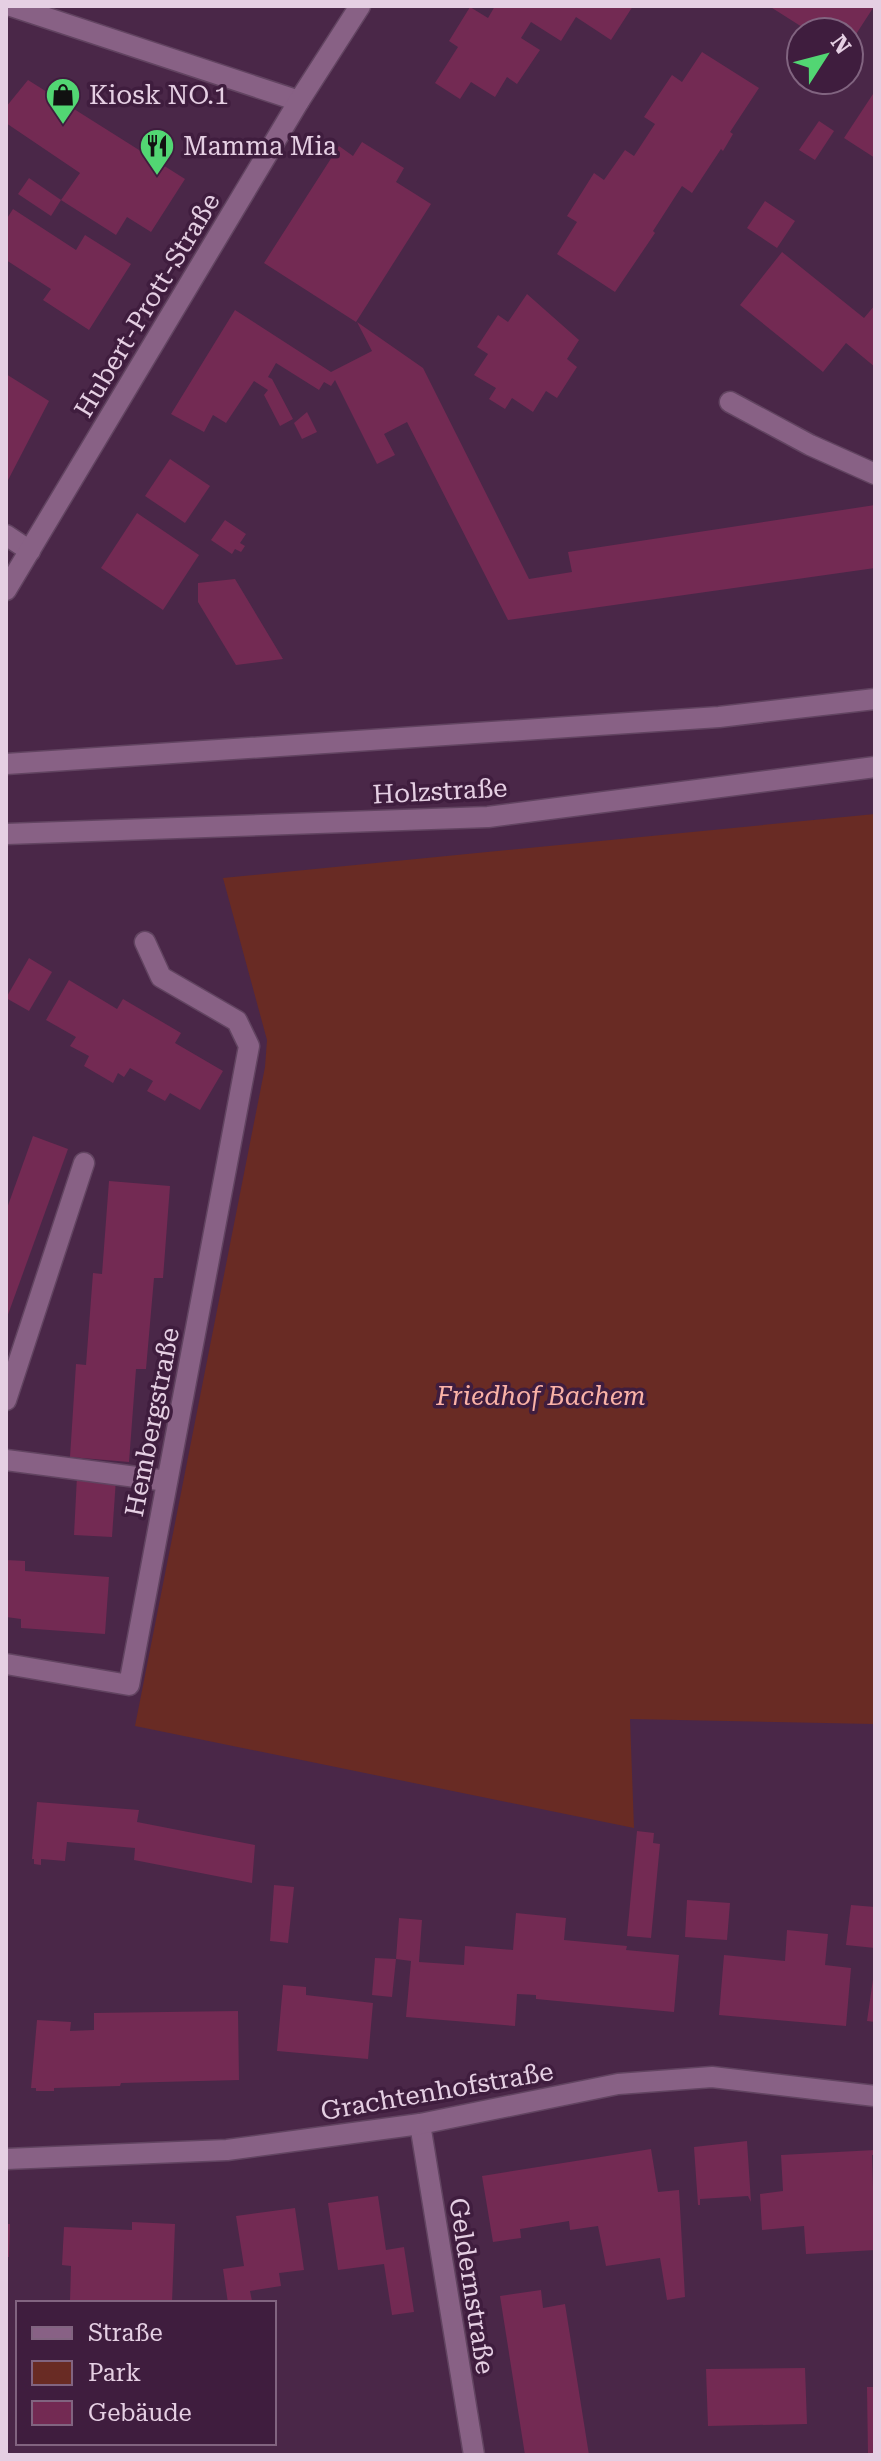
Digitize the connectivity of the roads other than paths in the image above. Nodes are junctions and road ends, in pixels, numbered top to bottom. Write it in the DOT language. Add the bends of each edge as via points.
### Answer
graph roads {
  1 [pos="11,6"];
  2 [pos="360,6"];
  3 [pos="299,101"];
  4 [pos="730,402"];
  5 [pos="875,474"];
  6 [pos="6,535"];
  7 [pos="30,551"];
  8 [pos="6,590"];
  9 [pos="875,699"];
  10 [pos="6,764"];
  11 [pos="875,767"];
  12 [pos="6,834"];
  13 [pos="145,942"];
  14 [pos="84,1163"];
  15 [pos="6,1400"];
  16 [pos="6,1460"];
  17 [pos="167,1481"];
  18 [pos="6,1664"];
  19 [pos="875,2096"];
  20 [pos="420,2124"];
  21 [pos="6,2159"];
  22 [pos="474,2455"];
  1 -- 3 [label="street"];
  2 -- 3 [label="street, Hubert-Prott-Straße"];
  3 -- 7 [label="street, Hubert-Prott-Straße"];
  4 -- 5 [label="street"];
  6 -- 7 [label="street"];
  7 -- 8 [label="street, Hubert-Prott-Straße"];
  9 -- 10 [label="street, Holzstraße" via="719,717"];
  11 -- 12 [label="street, Holzstraße" via="488,817"];
  13 -- 17 [label="street, Hembergstraße" via="161,977 237,1021 249,1046"];
  14 -- 15 [label="street"];
  16 -- 17 [label="street"];
  17 -- 18 [label="street, Hembergstraße" via="129,1685"];
  19 -- 20 [label="street, Grachtenhofstraße" via="712,2077 618,2084"];
  20 -- 21 [label="street, Grachtenhofstraße" via="227,2150"];
  20 -- 22 [label="street, Geldernstraße"];
}
